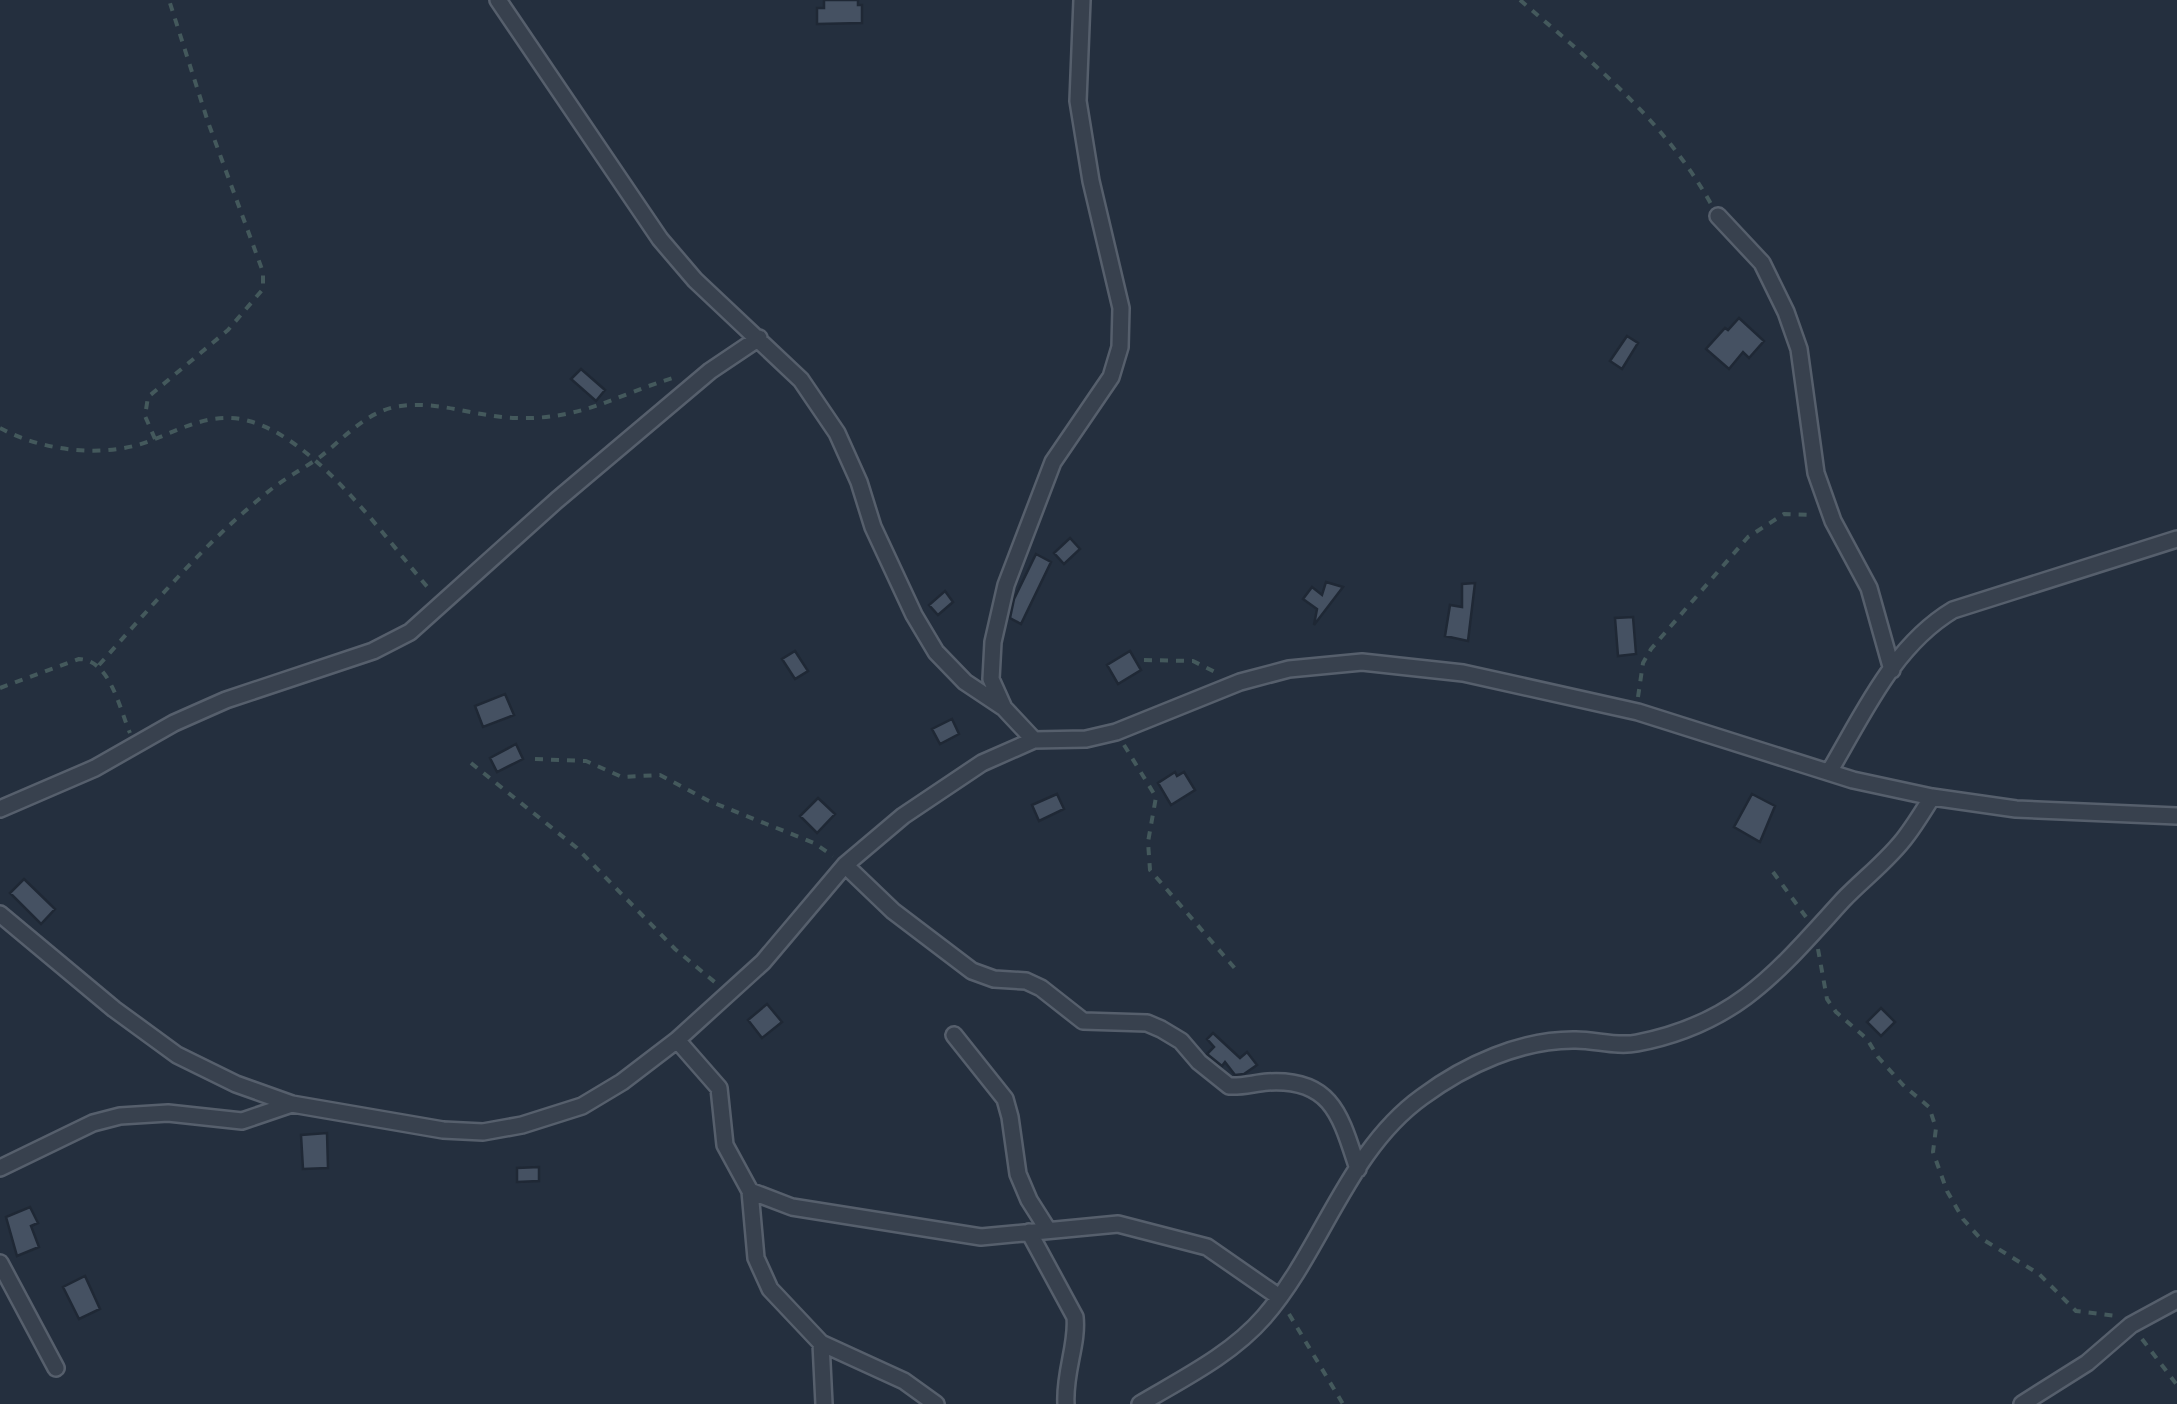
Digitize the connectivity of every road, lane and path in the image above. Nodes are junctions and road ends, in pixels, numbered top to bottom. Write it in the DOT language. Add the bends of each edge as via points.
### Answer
graph roads {
  1 [pos="170,0"];
  2 [pos="498,0"];
  3 [pos="1082,0"];
  4 [pos="1520,0"];
  5 [pos="1718,216"];
  6 [pos="759,338"];
  7 [pos="679,376"];
  8 [pos="0,428"];
  9 [pos="155,440"];
  10 [pos="316,459"];
  11 [pos="1833,521"];
  12 [pos="2177,539"];
  13 [pos="443,604"];
  14 [pos="1144,660"];
  15 [pos="99,666"];
  16 [pos="1892,670"];
  17 [pos="1240,682"];
  18 [pos="0,688"];
  19 [pos="1004,708"];
  20 [pos="1638,712"];
  21 [pos="1116,732"];
  22 [pos="1034,740"];
  23 [pos="136,745"];
  24 [pos="535,759"];
  25 [pos="471,763"];
  26 [pos="1829,772"];
  27 [pos="1932,797"];
  28 [pos="0,809"];
  29 [pos="2177,816"];
  30 [pos="845,865"];
  31 [pos="1773,872"];
  32 [pos="0,914"];
  33 [pos="1815,932"];
  34 [pos="1238,972"];
  35 [pos="729,994"];
  36 [pos="954,1035"];
  37 [pos="677,1040"];
  38 [pos="292,1104"];
  39 [pos="0,1168"];
  40 [pos="1358,1169"];
  41 [pos="750,1191"];
  42 [pos="1048,1230"];
  43 [pos="1029,1232"];
  44 [pos="0,1263"];
  45 [pos="1279,1296"];
  46 [pos="2177,1300"];
  47 [pos="2130,1325"];
  48 [pos="821,1342"];
  49 [pos="56,1368"];
  50 [pos="2177,1385"];
  51 [pos="824,1404"];
  52 [pos="936,1404"];
  53 [pos="1066,1404"];
  54 [pos="1140,1404"];
  55 [pos="1344,1404"];
  56 [pos="2022,1404"];
  1 -- 9 [label="path" via="263,272 262,289 228,330 148,397 144,416"];
  2 -- 6 [label="street" via="660,240"];
  3 -- 19 [label="street" via="1078,100 1121,308 1120,347 1111,377 1053,462 1006,585 991,662"];
  4 -- 5 [label="path" via="1660,127"];
  5 -- 11 [label="street" via="1762,263 1799,348 1816,473"];
  6 -- 13 [label="street" via="556,500"];
  6 -- 19 [label="street" via="801,380 837,434 936,652"];
  7 -- 10 [label="path" via="582,413 548,418 479,415 432,404 393,407"];
  8 -- 9 [label="path" via="96,452"];
  9 -- 10 [label="path" via="178,427 234,417 253,421"];
  10 -- 13 [label="path"];
  10 -- 15 [label="path" via="270,490 205,550"];
  11 -- 16 [label="street" via="1869,588"];
  11 -- 20 [label="path" via="1784,514 1748,537 1651,648 1638,684"];
  12 -- 16 [label="street" via="1953,610 1934,621"];
  13 -- 23 [label="street" via="410,632 373,650 226,700"];
  14 -- 17 [label="path" via="1193,661"];
  15 -- 18 [label="path" via="79,659"];
  15 -- 23 [label="path"];
  16 -- 26 [label="street" via="1870,696"];
  17 -- 20 [label="street" via="1321,663 1400,664"];
  17 -- 21 [label="street"];
  19 -- 22 [label="street"];
  20 -- 26 [label="street"];
  21 -- 22 [label="street"];
  21 -- 34 [label="path" via="1156,798 1150,870"];
  22 -- 30 [label="street" via="982,762"];
  23 -- 28 [label="street"];
  24 -- 30 [label="path" via="586,761 622,776 660,775 708,802 814,843"];
  25 -- 35 [label="path" via="577,848 675,950"];
  26 -- 27 [label="street"];
  27 -- 29 [label="street" via="2016,810"];
  27 -- 33 [label="street" via="1906,837"];
  30 -- 35 [label="street" via="784,941"];
  30 -- 40 [label="street" via="892,911 972,971 1026,981 1084,1021 1162,1029 1229,1086 1287,1083 1319,1090 1334,1104"];
  31 -- 33 [label="path"];
  32 -- 38 [label="street" via="178,1055"];
  33 -- 40 [label="street" via="1742,1002 1698,1026 1632,1044 1551,1041 1449,1078 1396,1120"];
  33 -- 47 [label="path" via="1827,999 1929,1108 1936,1128 1933,1152 1963,1219 2039,1274 2076,1312 2116,1315"];
  35 -- 37 [label="street"];
  36 -- 42 [label="street" via="1004,1099 1018,1174"];
  37 -- 38 [label="street" via="582,1106 483,1132"];
  37 -- 41 [label="street" via="719,1088 725,1145"];
  38 -- 39 [label="street" via="242,1121 120,1116"];
  40 -- 45 [label="street"];
  41 -- 43 [label="street" via="792,1207 959,1234"];
  41 -- 48 [label="street" via="763,1277"];
  42 -- 43 [label="street"];
  42 -- 45 [label="street" via="1118,1224 1188,1239"];
  43 -- 53 [label="street" via="1075,1317"];
  44 -- 49 [label="street"];
  45 -- 54 [label="street" via="1214,1360"];
  45 -- 55 [label="path"];
  46 -- 47 [label="street"];
  47 -- 50 [label="path"];
  47 -- 56 [label="street"];
  48 -- 51 [label="street"];
  48 -- 52 [label="street" via="904,1381"];
}
